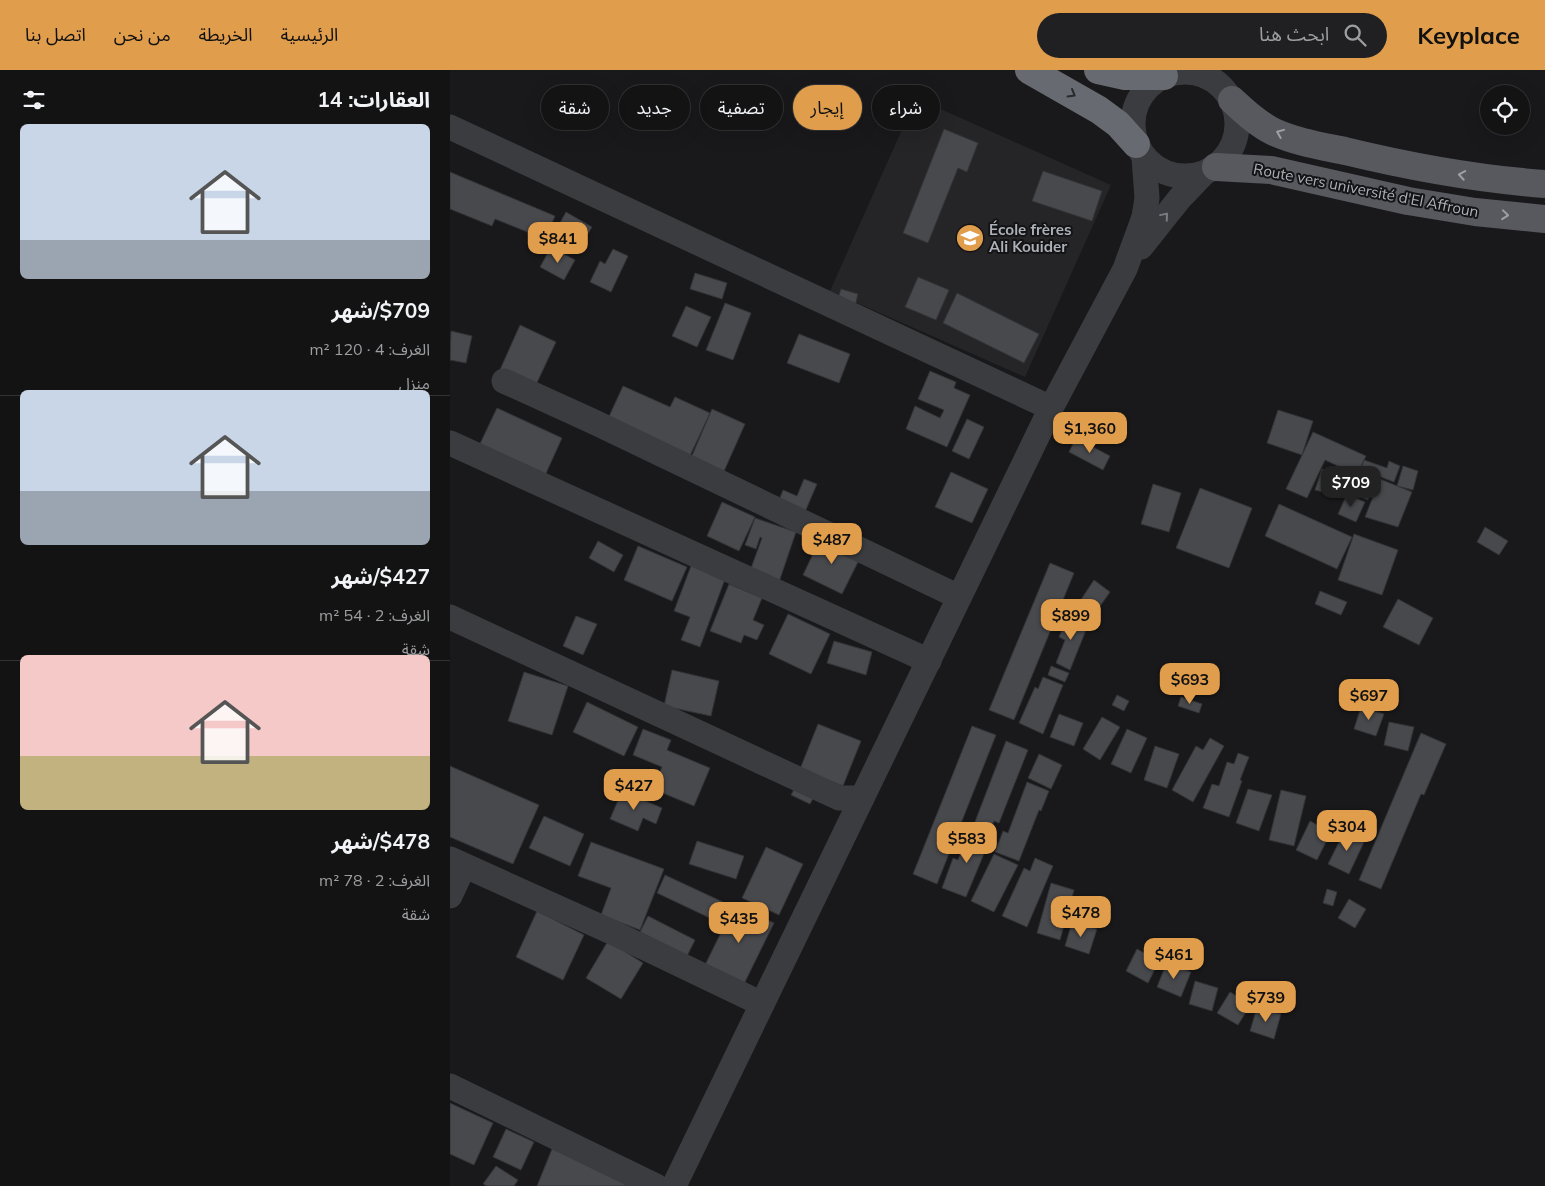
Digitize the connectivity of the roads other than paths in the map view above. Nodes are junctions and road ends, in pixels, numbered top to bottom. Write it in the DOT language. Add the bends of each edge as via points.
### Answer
graph roads {
  1 [pos="1030,70"];
  2 [pos="1098,70"];
  3 [pos="1169,73"];
  4 [pos="1228,87"];
  5 [pos="450,127"];
  6 [pos="1140,151"];
  7 [pos="1210,170"];
  8 [pos="1545,184"];
  9 [pos="1545,219"];
  10 [pos="1125,269"];
  11 [pos="504,381"];
  12 [pos="1051,408"];
  13 [pos="450,443"];
  14 [pos="959,597"];
  15 [pos="450,617"];
  16 [pos="929,661"];
  17 [pos="862,798"];
  18 [pos="457,862"];
  19 [pos="450,896"];
  20 [pos="762,1004"];
  21 [pos="450,1086"];
  22 [pos="656,1186"];
  23 [pos="674,1186"];
  1 -- 6 [label="highway, one-way" via="1099,110 1118,124"];
  2 -- 3 [label="highway" via="1125,76"];
  3 -- 4 [label="street" via="1194,72"];
  3 -- 6 [label="street" via="1150,84 1134,112 1132,128"];
  4 -- 7 [label="street" via="1238,126 1235,142 1228,156"];
  8 -- 4 [label="main road, one-way" via="1403,165 1295,139 1254,120"];
  5 -- 12 [label="street"];
  6 -- 7 [label="street" via="1156,168 1171,175 1186,177"];
  6 -- 10 [label="street" via="1147,198 1144,217"];
  7 -- 9 [label="main road, Route vers université d'El Affroun, one-way" via="1271,170 1408,201"];
  10 -- 7 [label="street, one-way" via="1156,226"];
  10 -- 12 [label="street"];
  11 -- 14 [label="street"];
  12 -- 14 [label="street"];
  13 -- 16 [label="street"];
  14 -- 16 [label="street"];
  15 -- 17 [label="street" via="838,798"];
  16 -- 17 [label="street"];
  17 -- 20 [label="street"];
  18 -- 19 [label="street"];
  18 -- 20 [label="street"];
  20 -- 23 [label="street"];
  21 -- 22 [label="street"];
}
